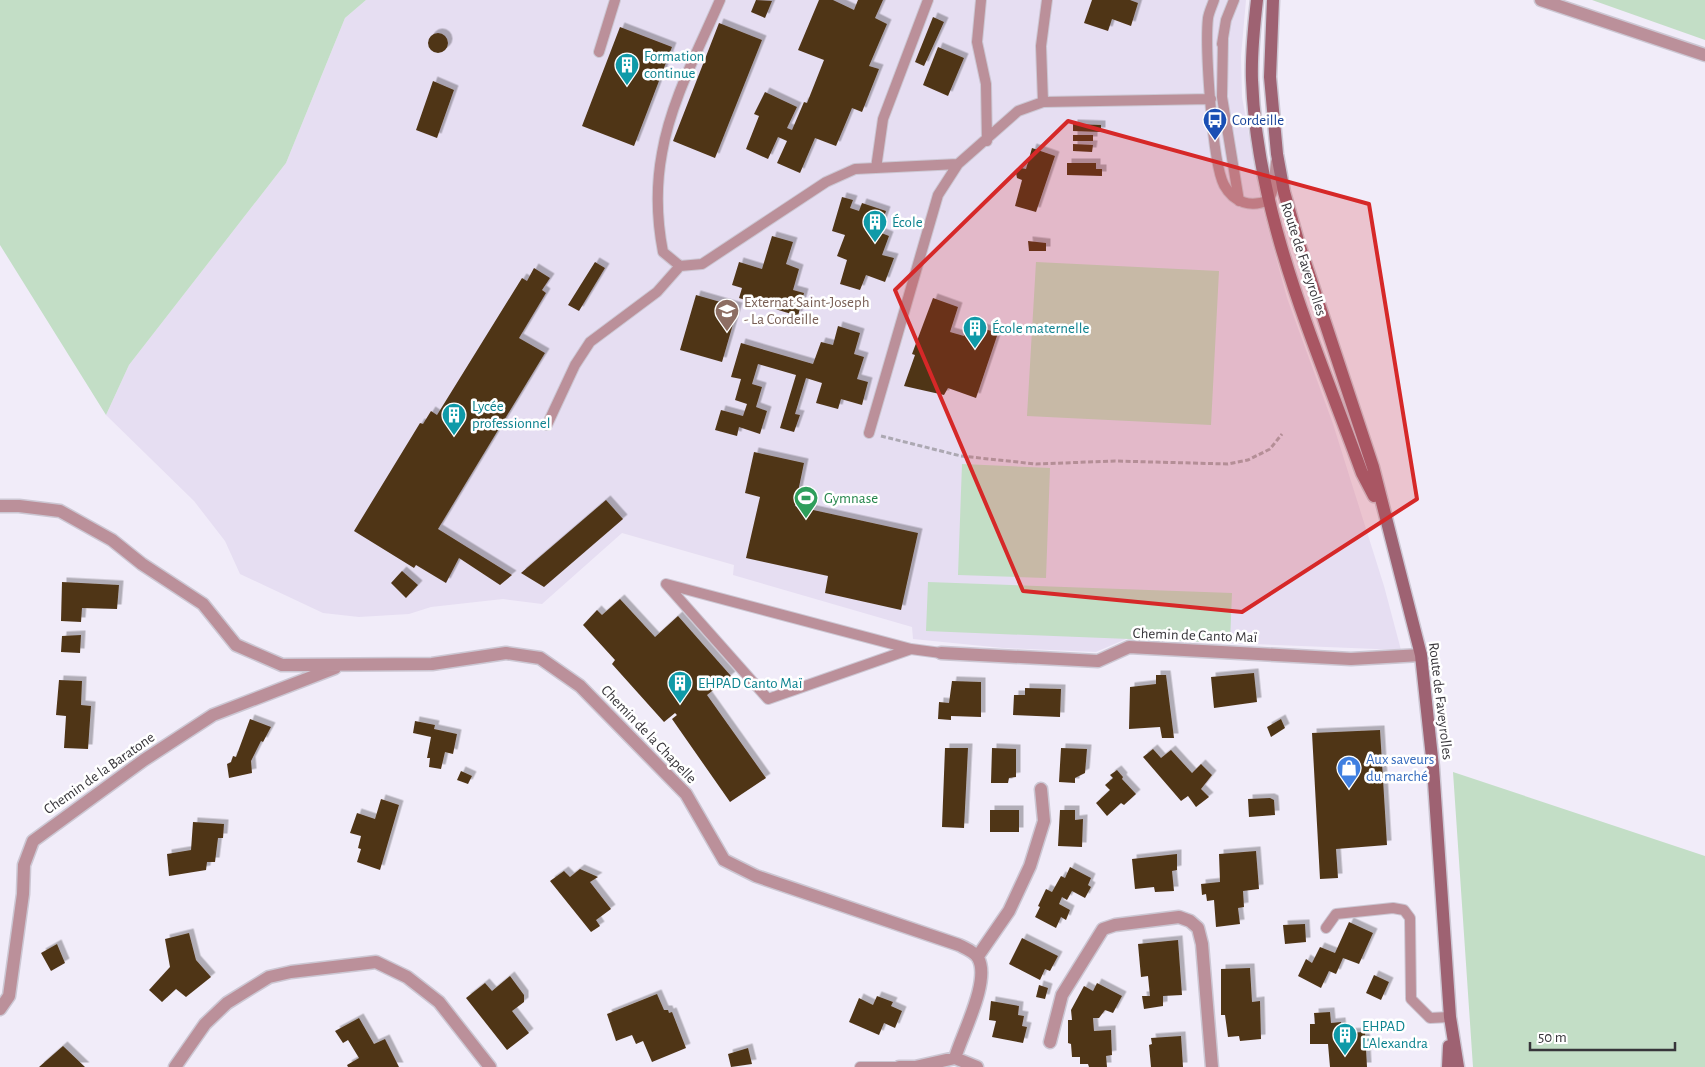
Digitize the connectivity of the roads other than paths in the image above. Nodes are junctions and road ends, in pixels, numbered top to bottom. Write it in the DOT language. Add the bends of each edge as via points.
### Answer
graph roads {
  1 [pos="615,0"];
  2 [pos="720,0"];
  3 [pos="928,0"];
  4 [pos="981,0"];
  5 [pos="1047,0"];
  6 [pos="1214,0"];
  7 [pos="1234,0"];
  8 [pos="1257,0"];
  9 [pos="1273,0"];
  10 [pos="1542,0"];
  11 [pos="1561,3"];
  12 [pos="1223,39"];
  13 [pos="599,52"];
  14 [pos="1705,55"];
  15 [pos="1211,99"];
  16 [pos="1043,102"];
  17 [pos="986,141"];
  18 [pos="1277,154"];
  19 [pos="958,164"];
  20 [pos="876,168"];
  21 [pos="1269,200"];
  22 [pos="1240,201"];
  23 [pos="680,266"];
  24 [pos="547,425"];
  25 [pos="869,434"];
  26 [pos="0,506"];
  27 [pos="1384,514"];
  28 [pos="911,649"];
  29 [pos="940,653"];
  30 [pos="1421,655"];
  31 [pos="344,665"];
  32 [pos="1041,789"];
  33 [pos="1326,928"];
  34 [pos="978,956"];
  35 [pos="0,1009"];
  36 [pos="1450,1016"];
  37 [pos="1050,1042"];
  38 [pos="955,1058"];
  39 [pos="174,1067"];
  40 [pos="490,1067"];
  41 [pos="860,1067"];
  42 [pos="899,1067"];
  43 [pos="977,1067"];
  44 [pos="1212,1067"];
  45 [pos="1448,1067"];
  46 [pos="1458,1067"];
  1 -- 13 [label="lane"];
  2 -- 23 [label="lane" via="677,100 662,154 658,223 662,252"];
  3 -- 20 [label="lane" via="883,119"];
  4 -- 17 [label="lane" via="977,42 986,84"];
  5 -- 16 [label="lane" via="1041,46"];
  6 -- 15 [label="lane" via="1208,18"];
  7 -- 12 [label="lane"];
  8 -- 21 [label="main road, Route de Faveyrolles" via="1252,79 1261,162"];
  9 -- 18 [label="main road, Route de Faveyrolles" via="1270,77"];
  10 -- 11 [label="street"];
  11 -- 14 [label="street"];
  12 -- 15 [label="lane"];
  12 -- 22 [label="lane" via="1222,97"];
  15 -- 16 [label="lane"];
  15 -- 22 [label="lane" via="1221,175 1230,193"];
  16 -- 17 [label="lane" via="1018,111"];
  17 -- 19 [label="lane"];
  18 -- 21 [label="lane"];
  18 -- 27 [label="main road, Route de Faveyrolles" via="1298,241 1373,467"];
  19 -- 20 [label="lane"];
  19 -- 25 [label="lane" via="938,196"];
  20 -- 23 [label="lane" via="855,169 826,182 702,264"];
  21 -- 22 [label="lane" via="1252,205"];
  21 -- 27 [label="main road, Route de Faveyrolles" via="1279,241 1359,464"];
  23 -- 24 [label="lane" via="657,292 590,342 575,365"];
  26 -- 31 [label="street, Chemin de la Chapelle" via="60,511 112,540 203,604 236,645 282,666"];
  27 -- 30 [label="main road, Route de Faveyrolles"];
  28 -- 28 [label="lane" via="768,698 666,584 751,606"];
  28 -- 29 [label="lane"];
  29 -- 30 [label="street, Chemin de Canto Maï" via="1098,661 1129,647 1351,659"];
  30 -- 36 [label="main road, Route de Faveyrolles" via="1433,766"];
  31 -- 34 [label="street, Chemin de la Chapelle" via="432,664 506,653 540,658 580,686 686,794 724,860 756,876 959,945"];
  31 -- 35 [label="street, Chemin de la Baratone" via="213,715 144,760 33,841 24,865 23,894 8,996"];
  32 -- 34 [label="street" via="1044,821 1030,866 1009,911"];
  33 -- 36 [label="lane" via="1336,914 1393,908 1404,910 1410,918 1411,999 1430,1018"];
  34 -- 38 [label="street" via="983,972 979,993"];
  36 -- 45 [label="main road, Route de Faveyrolles"];
  36 -- 46 [label="main road, Route de Faveyrolles"];
  37 -- 44 [label="street" via="1062,995 1103,929 1179,917 1198,928 1202,944"];
  38 -- 42 [label="street"];
  38 -- 43 [label="street"];
  39 -- 40 [label="street" via="205,1024 227,1003 269,977 376,962 407,977 439,1002"];
  41 -- 42 [label="lane"];
}
